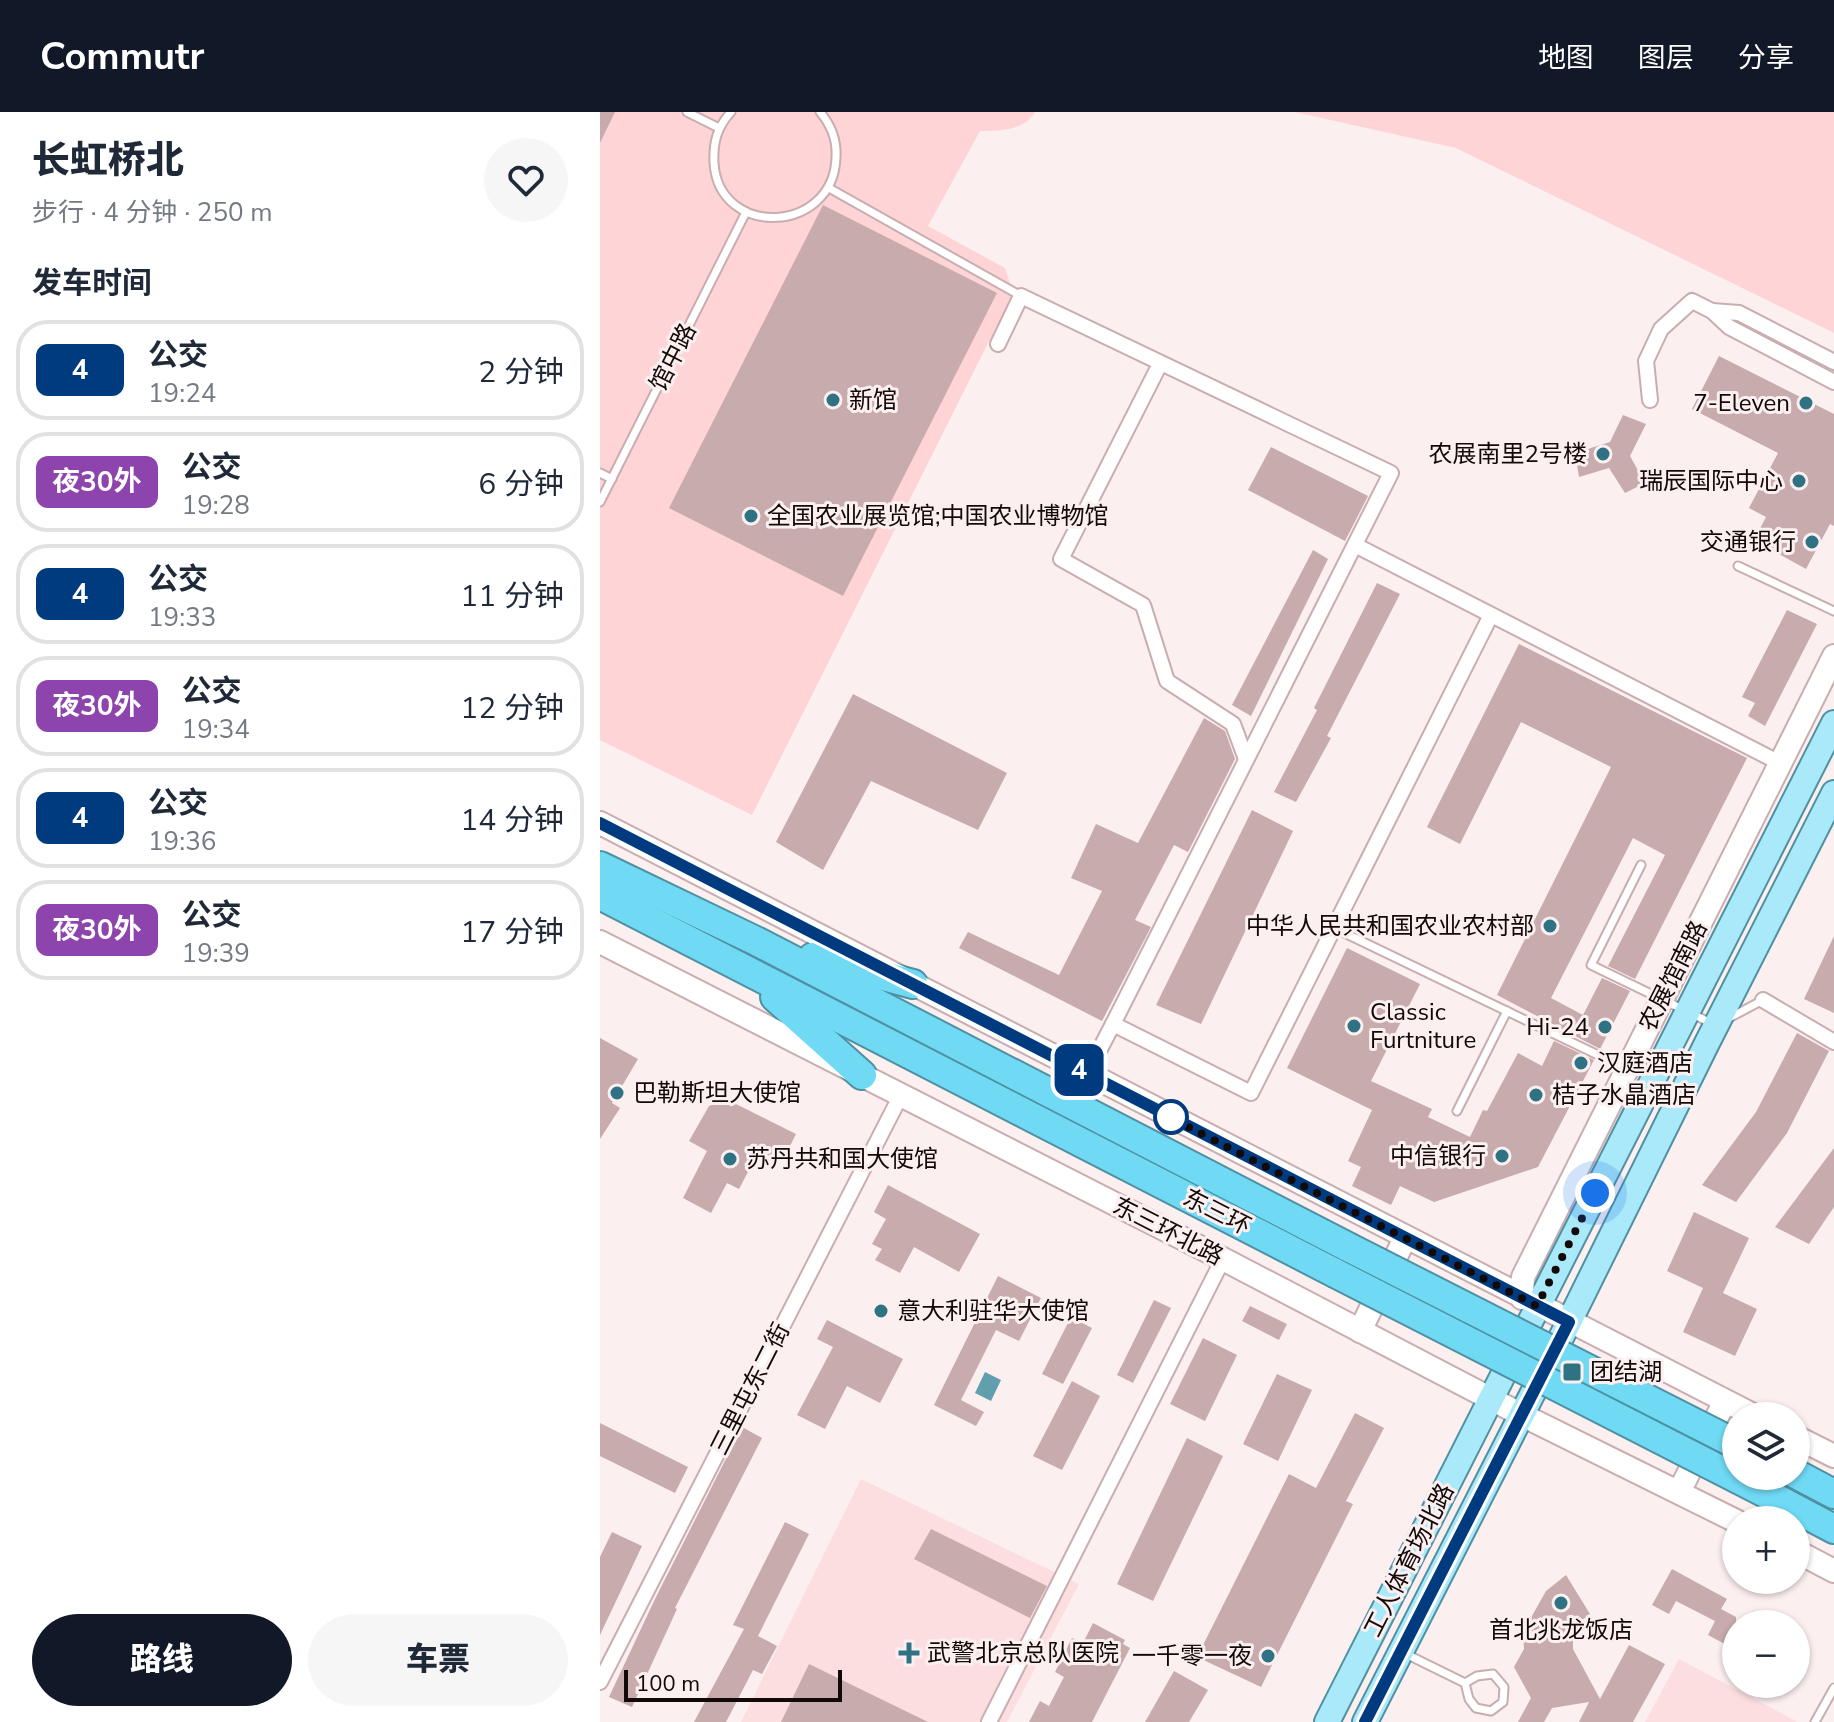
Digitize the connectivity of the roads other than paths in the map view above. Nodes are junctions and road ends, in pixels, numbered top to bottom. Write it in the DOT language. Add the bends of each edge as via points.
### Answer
graph roads {
  1 [pos="687,112"];
  2 [pos="731,112"];
  3 [pos="820,112"];
  4 [pos="719,128"];
  5 [pos="829,188"];
  6 [pos="746,212"];
  7 [pos="1021,296"];
  8 [pos="1712,311"];
  9 [pos="998,344"];
  10 [pos="1834,362"];
  11 [pos="1160,364"];
  12 [pos="1834,382"];
  13 [pos="1650,400"];
  14 [pos="600,473"];
  15 [pos="612,479"];
  16 [pos="600,502"];
  17 [pos="1355,545"];
  18 [pos="1738,566"];
  19 [pos="1834,611"];
  20 [pos="1491,615"];
  21 [pos="1834,656"];
  22 [pos="1834,723"];
  23 [pos="1246,759"];
  24 [pos="1780,763"];
  25 [pos="1834,793"];
  26 [pos="600,823"];
  27 [pos="1641,865"];
  28 [pos="601,866"];
  29 [pos="600,895"];
  30 [pos="1334,928"];
  31 [pos="600,942"];
  32 [pos="758,942"];
  33 [pos="745,970"];
  34 [pos="913,984"];
  35 [pos="1662,999"];
  36 [pos="1763,1000"];
  37 [pos="1507,1011"];
  38 [pos="1687,1012"];
  39 [pos="1113,1024"];
  40 [pos="1716,1026"];
  41 [pos="1834,1042"];
  42 [pos="1627,1069"];
  43 [pos="1087,1074"];
  44 [pos="862,1075"];
  45 [pos="901,1095"];
  46 [pos="1457,1111"];
  47 [pos="1405,1238"];
  48 [pos="1223,1259"];
  49 [pos="1530,1302"];
  50 [pos="1569,1322"];
  51 [pos="1360,1331"];
  52 [pos="1491,1399"];
  53 [pos="1725,1401"];
  54 [pos="1520,1414"];
  55 [pos="1722,1437"];
  56 [pos="1810,1444"];
  57 [pos="1834,1456"];
  58 [pos="1810,1482"];
  59 [pos="1679,1492"];
  60 [pos="1834,1494"];
  61 [pos="1722,1514"];
  62 [pos="1834,1529"];
  63 [pos="1810,1558"];
  64 [pos="1834,1571"];
  65 [pos="1400,1651"];
  66 [pos="600,1682"];
  67 [pos="1465,1683"];
  68 [pos="1834,1688"];
  69 [pos="989,1722"];
  70 [pos="1327,1722"];
  71 [pos="1365,1722"];
  72 [pos="1815,1722"];
  1 -- 4 [label="lane"];
  2 -- 4 [label="lane"];
  3 -- 5 [label="lane" via="837,146"];
  4 -- 6 [label="lane" via="713,147 715,172 723,192"];
  5 -- 6 [label="lane" via="818,201 788,217"];
  5 -- 7 [label="lane"];
  6 -- 15 [label="lane, 馆中路"];
  7 -- 9 [label="street"];
  7 -- 11 [label="street"];
  8 -- 10 [label="street" via="1739,313"];
  8 -- 12 [label="street" via="1729,327"];
  8 -- 13 [label="street" via="1692,301 1661,329 1646,361"];
  11 -- 17 [label="street" via="1391,473"];
  11 -- 23 [label="street" via="1061,559 1143,605 1167,681 1233,724"];
  14 -- 15 [label="lane"];
  15 -- 16 [label="lane, 馆中路"];
  17 -- 20 [label="street"];
  17 -- 23 [label="street"];
  18 -- 19 [label="lane"];
  20 -- 24 [label="street"];
  20 -- 30 [label="street"];
  21 -- 24 [label="street, 农展馆南路"];
  22 -- 38 [label="main road, 农展馆南路"];
  23 -- 39 [label="street"];
  24 -- 35 [label="street, 农展馆南路"];
  25 -- 40 [label="main road"];
  26 -- 34 [label="street"];
  27 -- 35 [label="lane" via="1591,965"];
  28 -- 32 [label="highway, 东三环"];
  29 -- 33 [label="highway, 东三环"];
  30 -- 37 [label="lane"];
  30 -- 39 [label="street" via="1251,1093"];
  31 -- 44 [label="street, 东三环北路"];
  32 -- 34 [label="highway"];
  32 -- 55 [label="highway, 东三环, bridge"];
  33 -- 44 [label="highway"];
  33 -- 62 [label="highway, 东三环, bridge"];
  34 -- 43 [label="street"];
  35 -- 38 [label="lane"];
  35 -- 42 [label="street, 农展馆南路"];
  36 -- 40 [label="lane"];
  36 -- 41 [label="street"];
  37 -- 42 [label="lane"];
  37 -- 46 [label="lane"];
  38 -- 40 [label="lane"];
  38 -- 49 [label="main road, 农展馆南路"];
  39 -- 43 [label="street"];
  40 -- 50 [label="main road"];
  42 -- 49 [label="street, 农展馆南路" via="1523,1277"];
  43 -- 47 [label="street"];
  44 -- 45 [label="street, 东三环北路"];
  45 -- 48 [label="street, 东三环北路"];
  45 -- 66 [label="street, 三里屯东二街"];
  47 -- 49 [label="street"];
  47 -- 51 [label="street"];
  48 -- 51 [label="street, 东三环北路"];
  48 -- 69 [label="street"];
  49 -- 50 [label="street"];
  49 -- 52 [label="main road, 工人体育场北路"];
  50 -- 53 [label="street"];
  50 -- 54 [label="main road, 工人体育场北路"];
  51 -- 52 [label="street, 东三环北路"];
  52 -- 54 [label="street, 东三环北路"];
  52 -- 70 [label="main road, 工人体育场北路"];
  53 -- 59 [label="street"];
  54 -- 59 [label="street, 东三环北路"];
  54 -- 65 [label="main road, 工人体育场北路"];
  56 -- 57 [label="street"];
  58 -- 60 [label="highway"];
  59 -- 61 [label="street, 东三环北路"];
  63 -- 64 [label="street"];
  65 -- 67 [label="lane"];
  65 -- 71 [label="main road, 工人体育场北路"];
  67 -- 67 [label="lane" via="1476,1708 1491,1711 1503,1702 1504,1687 1493,1674"];
  68 -- 72 [label="lane"];
}
